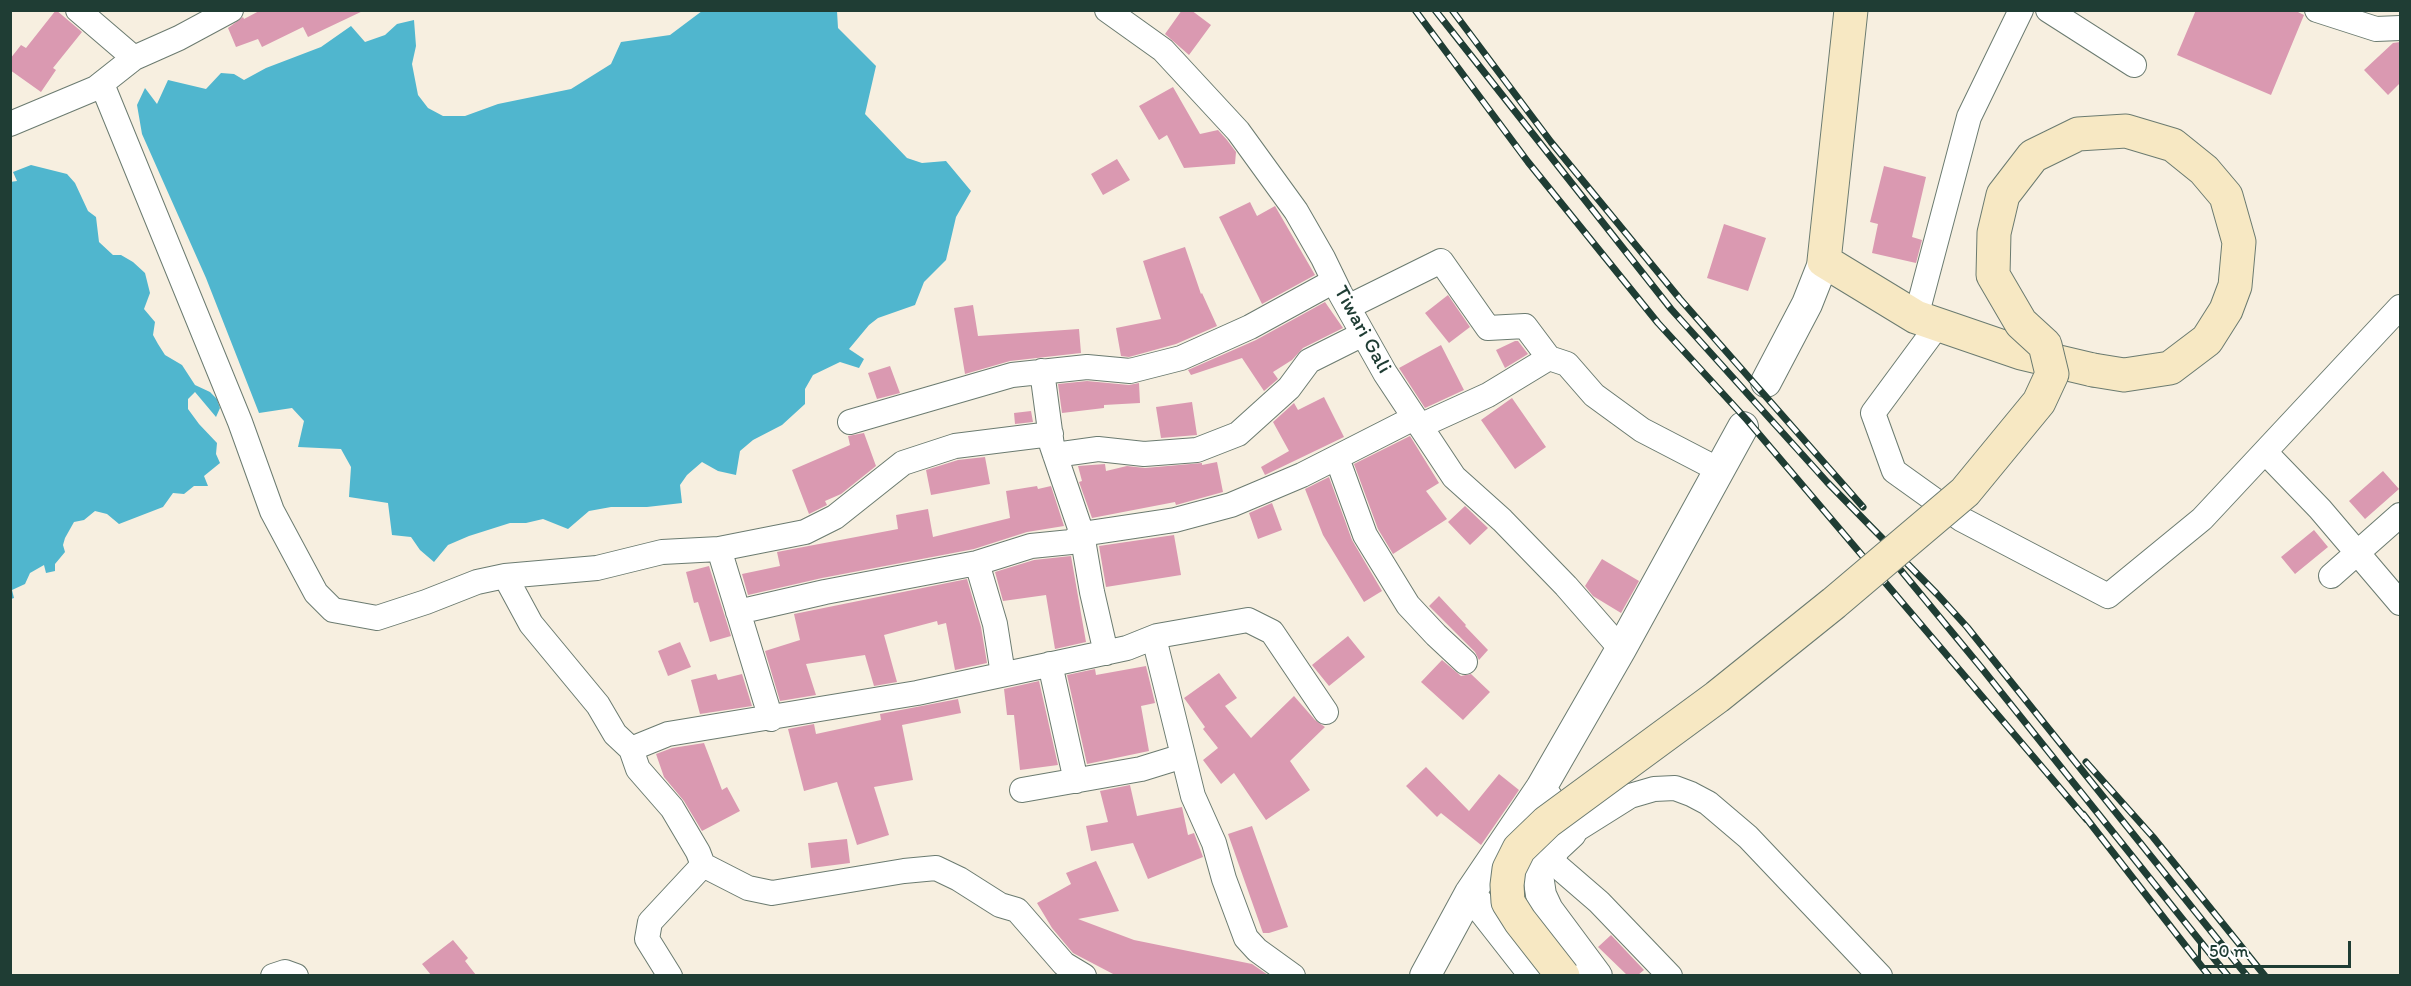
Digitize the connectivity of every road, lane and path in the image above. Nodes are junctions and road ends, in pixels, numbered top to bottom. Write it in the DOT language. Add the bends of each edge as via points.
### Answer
graph roads {
  1 [pos="78,10"];
  2 [pos="231,10"];
  3 [pos="1107,10"];
  4 [pos="1851,10"];
  5 [pos="2021,10"];
  6 [pos="2048,10"];
  7 [pos="2317,10"];
  8 [pos="2400,28"];
  9 [pos="134,58"];
  10 [pos="2134,65"];
  11 [pos="102,84"];
  12 [pos="10,124"];
  13 [pos="1824,261"];
  14 [pos="1334,281"];
  15 [pos="1348,307"];
  16 [pos="2400,307"];
  17 [pos="1927,321"];
  18 [pos="1363,334"];
  19 [pos="1549,358"];
  20 [pos="1042,371"];
  21 [pos="1766,382"];
  22 [pos="850,422"];
  23 [pos="1417,422"];
  24 [pos="1743,427"];
  25 [pos="1053,445"];
  26 [pos="2265,452"];
  27 [pos="1337,458"];
  28 [pos="1720,471"];
  29 [pos="2400,515"];
  30 [pos="1082,534"];
  31 [pos="719,549"];
  32 [pos="2357,554"];
  33 [pos="977,563"];
  34 [pos="505,576"];
  35 [pos="2331,576"];
  36 [pos="2400,603"];
  37 [pos="738,612"];
  38 [pos="1154,638"];
  39 [pos="1621,649"];
  40 [pos="1106,652"];
  41 [pos="1465,662"];
  42 [pos="1050,664"];
  43 [pos="1003,674"];
  44 [pos="1326,712"];
  45 [pos="771,719"];
  46 [pos="631,749"];
  47 [pos="1183,756"];
  48 [pos="1076,781"];
  49 [pos="1541,788"];
  50 [pos="1022,790"];
  51 [pos="1571,834"];
  52 [pos="1548,858"];
  53 [pos="703,865"];
  54 [pos="1470,893"];
  55 [pos="1432,963"];
  56 [pos="273,975"];
  57 [pos="296,975"];
  58 [pos="670,975"];
  59 [pos="1084,975"];
  60 [pos="1293,975"];
  61 [pos="1535,975"];
  62 [pos="1563,975"];
  63 [pos="1597,975"];
  64 [pos="1670,975"];
  65 [pos="1880,975"];
  1 -- 9 [label="street"];
  2 -- 9 [label="street"];
  3 -- 14 [label="street, Tiwari Gali" via="1163,50 1238,131 1296,212"];
  4 -- 13 [label="main road"];
  5 -- 17 [label="street" via="1969,117"];
  6 -- 10 [label="street"];
  7 -- 8 [label="street" via="2376,28"];
  9 -- 11 [label="street"];
  11 -- 12 [label="street"];
  11 -- 34 [label="street" via="240,422 272,512 316,593 333,610 378,618 477,582"];
  13 -- 17 [label="main road"];
  13 -- 21 [label="street" via="1807,304"];
  14 -- 15 [label="street, Tiwari Gali"];
  14 -- 20 [label="street" via="1250,327 1181,358 1130,371 1087,367"];
  15 -- 18 [label="street, Tiwari Gali"];
  15 -- 19 [label="street" via="1441,261 1488,328 1525,326"];
  16 -- 26 [label="street"];
  17 -- 26 [label="street" via="1873,413 1893,471 1961,519 2108,596 2202,519"];
  17 -- 62 [label="main road, bridge" via="2021,353 2093,370 2124,375 2170,368 2207,340 2226,310 2235,285 2239,242 2226,196 2174,145 2126,131 2078,134 2033,156 2004,195 1994,232 1993,275 2021,323 2045,345 2052,374 2039,402 1965,492 1834,603 1547,822 1519,849 1509,869 1508,902"];
  18 -- 23 [label="street, Tiwari Gali"];
  18 -- 25 [label="street" via="1309,361 1289,388 1238,434 1197,450 1144,454"];
  19 -- 23 [label="street" via="1488,395"];
  19 -- 28 [label="street" via="1567,364 1594,394 1642,430"];
  20 -- 22 [label="street" via="1012,375"];
  20 -- 25 [label="street"];
  23 -- 27 [label="street"];
  23 -- 39 [label="street, Tiwari Gali" via="1454,477 1510,528"];
  24 -- 28 [label="street"];
  25 -- 30 [label="street"];
  25 -- 31 [label="street" via="955,446 903,463 834,517 805,532"];
  26 -- 32 [label="street"];
  27 -- 30 [label="street" via="1231,505 1175,520"];
  27 -- 41 [label="street" via="1365,535 1408,605"];
  28 -- 39 [label="street"];
  29 -- 32 [label="street"];
  30 -- 33 [label="street" via="1071,542 1031,546"];
  30 -- 40 [label="street"];
  31 -- 34 [label="street" via="663,552 597,568"];
  31 -- 37 [label="street"];
  32 -- 35 [label="street"];
  32 -- 36 [label="street"];
  33 -- 37 [label="street"];
  33 -- 43 [label="street"];
  34 -- 46 [label="street" via="531,624 598,705 615,734"];
  37 -- 45 [label="street"];
  38 -- 40 [label="street"];
  38 -- 44 [label="street" via="1248,620 1272,632"];
  38 -- 47 [label="street"];
  39 -- 49 [label="street"];
  40 -- 42 [label="street"];
  42 -- 43 [label="street"];
  42 -- 48 [label="street"];
  43 -- 45 [label="street"];
  45 -- 46 [label="street" via="668,734"];
  46 -- 53 [label="street" via="638,769 672,808"];
  47 -- 48 [label="street" via="1141,769"];
  47 -- 60 [label="street" via="1193,796 1214,843 1246,938"];
  48 -- 50 [label="street"];
  49 -- 51 [label="street"];
  49 -- 54 [label="street"];
  51 -- 52 [label="street"];
  51 -- 65 [label="street" via="1630,796 1675,788 1691,794 1708,803 1748,837"];
  52 -- 63 [label="street" via="1538,875 1540,895"];
  52 -- 64 [label="street" via="1599,902"];
  53 -- 58 [label="street" via="650,922 647,939"];
  53 -- 59 [label="street" via="748,888 772,893 936,868 1000,905 1017,910 1064,964"];
  54 -- 55 [label="street"];
  54 -- 61 [label="street"];
  56 -- 57 [label="street"];
}
